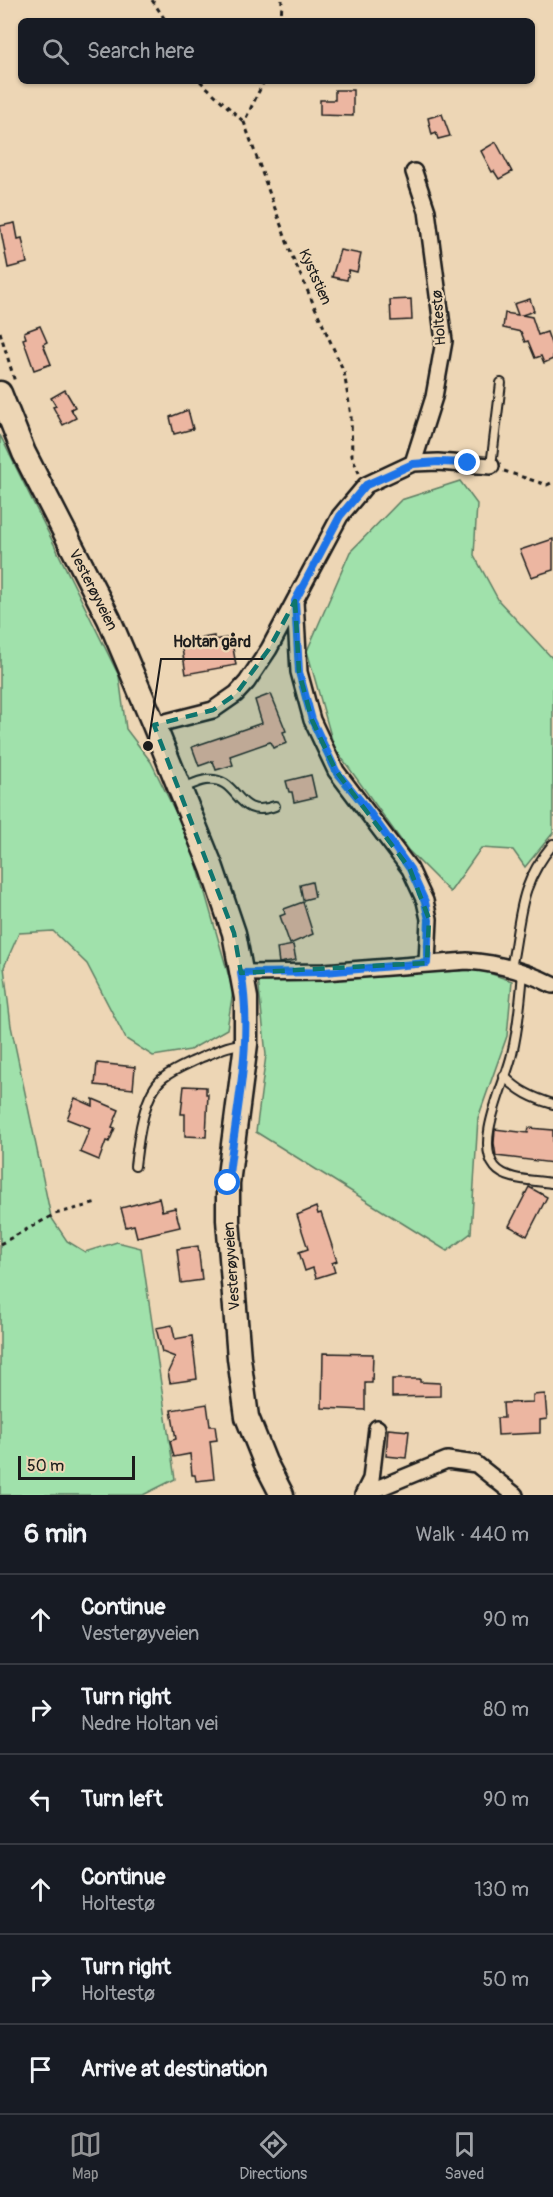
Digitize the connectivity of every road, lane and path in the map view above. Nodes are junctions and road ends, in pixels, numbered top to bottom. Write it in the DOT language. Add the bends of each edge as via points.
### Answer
graph roads {
  1 [pos="152,0"];
  2 [pos="282,0"];
  3 [pos="164,18"];
  4 [pos="281,18"];
  5 [pos="203,84"];
  6 [pos="263,84"];
  7 [pos="244,122"];
  8 [pos="414,172"];
  9 [pos="0,332"];
  10 [pos="501,383"];
  11 [pos="5,395"];
  12 [pos="413,464"];
  13 [pos="492,466"];
  14 [pos="553,483"];
  15 [pos="366,485"];
  16 [pos="295,601"];
  17 [pos="154,725"];
  18 [pos="179,789"];
  19 [pos="275,806"];
  20 [pos="553,844"];
  21 [pos="427,963"];
  22 [pos="517,970"];
  23 [pos="241,973"];
  24 [pos="553,985"];
  25 [pos="246,1044"];
  26 [pos="504,1076"];
  27 [pos="553,1104"];
  28 [pos="135,1166"];
  29 [pos="551,1183"];
  30 [pos="97,1203"];
  31 [pos="0,1244"];
  32 [pos="377,1428"];
  33 [pos="282,1495"];
  34 [pos="364,1495"];
  35 [pos="515,1495"];
  1 -- 3 [label="path"];
  2 -- 4 [label="path"];
  5 -- 7 [label="path"];
  6 -- 7 [label="path"];
  7 -- 15 [label="path, Kyststien" via="292,256 344,372 352,456"];
  8 -- 12 [label="street, Holtestø" via="426,211 444,341 434,397"];
  9 -- 11 [label="path"];
  10 -- 13 [label="lane"];
  11 -- 17 [label="main road, Vesterøyveien" via="24,453 109,619"];
  12 -- 13 [label="street"];
  12 -- 15 [label="street"];
  13 -- 14 [label="path" via="547,485"];
  15 -- 16 [label="street" via="340,516"];
  16 -- 17 [label="street" via="269,649 236,694 213,710"];
  16 -- 21 [label="street" via="299,672 312,720 336,771 410,869 429,920"];
  17 -- 18 [label="main road, Vesterøyveien"];
  18 -- 19 [label="lane" via="213,780 223,782 249,808 263,810"];
  18 -- 23 [label="main road, Vesterøyveien" via="234,933"];
  20 -- 22 [label="lane" via="525,890"];
  21 -- 22 [label="street" via="478,962"];
  21 -- 23 [label="street" via="324,972"];
  22 -- 24 [label="street"];
  22 -- 26 [label="lane" via="512,1054"];
  23 -- 25 [label="main road, Vesterøyveien" via="246,998"];
  25 -- 28 [label="lane" via="216,1051 178,1069 156,1085 139,1133"];
  25 -- 33 [label="main road, Vesterøyveien" via="228,1183 230,1258 247,1417"];
  26 -- 27 [label="lane" via="533,1098"];
  26 -- 29 [label="lane" via="489,1132 488,1157 496,1170 511,1177"];
  30 -- 31 [label="path" via="55,1214"];
  32 -- 34 [label="street" via="371,1479"];
  34 -- 35 [label="street" via="447,1461 476,1464"];
}
